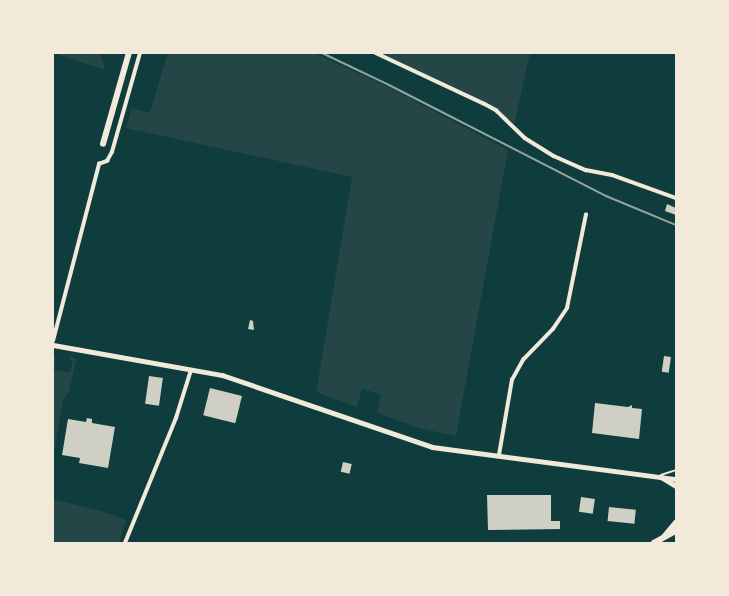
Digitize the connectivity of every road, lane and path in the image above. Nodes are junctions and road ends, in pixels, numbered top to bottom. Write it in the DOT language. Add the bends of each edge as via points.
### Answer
graph roads {
  1 [pos="129,53"];
  2 [pos="140,53"];
  3 [pos="376,53"];
  4 [pos="103,144"];
  5 [pos="676,198"];
  6 [pos="586,214"];
  7 [pos="53,341"];
  8 [pos="53,345"];
  9 [pos="191,370"];
  10 [pos="499,455"];
  11 [pos="676,470"];
  12 [pos="658,476"];
  13 [pos="676,479"];
  14 [pos="676,486"];
  15 [pos="676,523"];
  16 [pos="676,532"];
  17 [pos="662,539"];
  18 [pos="125,543"];
  19 [pos="654,543"];
  1 -- 4 [label="main road"];
  2 -- 7 [label="street" via="112,152 107,161 99,164"];
  3 -- 5 [label="street" via="496,110 525,138 554,156 586,170 612,175"];
  6 -- 10 [label="street" via="567,308 553,329 523,360 512,380"];
  8 -- 9 [label="main road"];
  9 -- 10 [label="main road" via="250,383 420,444"];
  9 -- 18 [label="street" via="176,418"];
  10 -- 12 [label="main road"];
  11 -- 12 [label="lane"];
  12 -- 13 [label="main road"];
  12 -- 14 [label="main road"];
  15 -- 17 [label="main road"];
  16 -- 17 [label="main road"];
  17 -- 19 [label="main road"];
}
